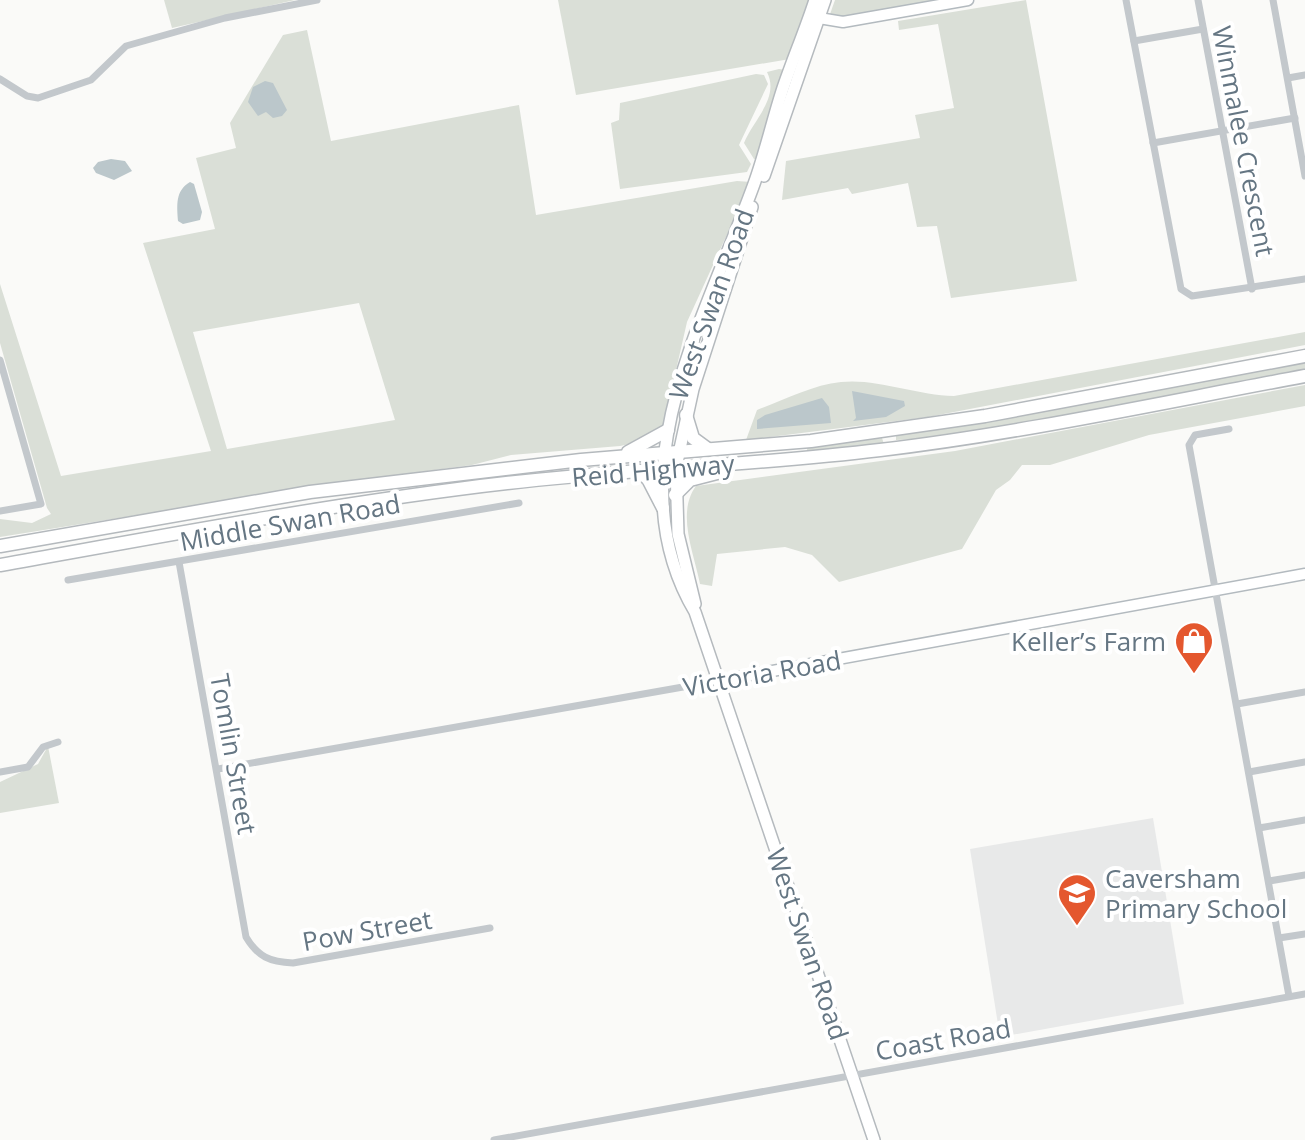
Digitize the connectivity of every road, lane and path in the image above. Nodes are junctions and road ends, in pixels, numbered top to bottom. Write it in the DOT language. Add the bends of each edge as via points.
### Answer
graph roads {
  1 [pos="317,0"];
  2 [pos="815,0"];
  3 [pos="825,0"];
  4 [pos="968,0"];
  5 [pos="1126,0"];
  6 [pos="1198,0"];
  7 [pos="1273,0"];
  8 [pos="814,18"];
  9 [pos="1203,29"];
  10 [pos="1134,41"];
  11 [pos="1305,75"];
  12 [pos="1288,78"];
  13 [pos="0,79"];
  14 [pos="1295,118"];
  15 [pos="1221,131"];
  16 [pos="1301,135"];
  17 [pos="1153,143"];
  18 [pos="1305,176"];
  19 [pos="1305,279"];
  20 [pos="1252,289"];
  21 [pos="1305,356"];
  22 [pos="0,360"];
  23 [pos="1305,376"];
  24 [pos="686,415"];
  25 [pos="1229,429"];
  26 [pos="668,430"];
  27 [pos="708,449"];
  28 [pos="672,452"];
  29 [pos="622,456"];
  30 [pos="739,464"];
  31 [pos="669,468"];
  32 [pos="636,470"];
  33 [pos="675,495"];
  34 [pos="519,503"];
  35 [pos="663,508"];
  36 [pos="0,511"];
  37 [pos="0,546"];
  38 [pos="179,562"];
  39 [pos="0,566"];
  40 [pos="1305,574"];
  41 [pos="68,580"];
  42 [pos="1215,591"];
  43 [pos="695,612"];
  44 [pos="717,681"];
  45 [pos="1305,692"];
  46 [pos="1237,704"];
  47 [pos="58,742"];
  48 [pos="1305,762"];
  49 [pos="218,769"];
  50 [pos="0,772"];
  51 [pos="1249,772"];
  52 [pos="1305,820"];
  53 [pos="1259,828"];
  54 [pos="1305,875"];
  55 [pos="1269,881"];
  56 [pos="490,928"];
  57 [pos="1305,934"];
  58 [pos="1279,938"];
  59 [pos="255,951"];
  60 [pos="1305,994"];
  61 [pos="1289,996"];
  62 [pos="852,1075"];
  63 [pos="494,1140"];
  64 [pos="874,1140"];
  1 -- 13 [label="street" via="225,18 126,46 91,80 38,98"];
  2 -- 8 [label="main road, West Swan Road"];
  3 -- 8 [label="main road, West Swan Road"];
  4 -- 8 [label="street" via="843,22"];
  5 -- 10 [label="street"];
  6 -- 9 [label="street, Winmalee Crescent"];
  7 -- 12 [label="street, Winmalee Crescent"];
  8 -- 24 [label="main road, West Swan Road"];
  8 -- 26 [label="main road, West Swan Road" via="692,345"];
  9 -- 10 [label="street"];
  9 -- 15 [label="street, Winmalee Crescent"];
  10 -- 17 [label="street"];
  11 -- 12 [label="street"];
  12 -- 14 [label="street, Winmalee Crescent"];
  14 -- 15 [label="street"];
  14 -- 16 [label="street, Winmalee Crescent"];
  15 -- 17 [label="street"];
  15 -- 20 [label="street, Winmalee Crescent"];
  16 -- 18 [label="street, Winmalee Crescent"];
  17 -- 20 [label="street" via="1181,289 1192,296"];
  19 -- 20 [label="street"];
  21 -- 27 [label="highway, Reid Highway" via="985,416 811,441"];
  22 -- 36 [label="street" via="41,504"];
  23 -- 30 [label="highway, Reid Highway" via="988,435"];
  24 -- 27 [label="highway" via="693,438"];
  24 -- 28 [label="main road, West Swan Road"];
  25 -- 42 [label="street" via="1189,439"];
  26 -- 28 [label="main road, West Swan Road"];
  26 -- 29 [label="highway"];
  27 -- 28 [label="highway, Reid Highway"];
  28 -- 29 [label="highway, Reid Highway"];
  28 -- 31 [label="main road, West Swan Road"];
  29 -- 37 [label="highway, Reid Highway" via="310,492"];
  30 -- 31 [label="highway, Reid Highway"];
  30 -- 33 [label="highway" via="690,480"];
  31 -- 32 [label="highway, Reid Highway"];
  31 -- 33 [label="main road, West Swan Road"];
  31 -- 35 [label="main road, West Swan Road"];
  32 -- 35 [label="highway" via="648,479"];
  32 -- 39 [label="highway, Reid Highway" via="310,510"];
  33 -- 43 [label="main road, West Swan Road"];
  34 -- 38 [label="street, Middle Swan Road"];
  35 -- 43 [label="main road, West Swan Road" via="674,566"];
  38 -- 41 [label="street, Middle Swan Road"];
  38 -- 49 [label="street, Tomlin Street"];
  40 -- 42 [label="street, Victoria Road"];
  42 -- 44 [label="street, Victoria Road"];
  42 -- 46 [label="street"];
  43 -- 44 [label="main road, West Swan Road"];
  44 -- 49 [label="street, Victoria Road"];
  44 -- 62 [label="main road, West Swan Road"];
  45 -- 46 [label="street"];
  46 -- 51 [label="street"];
  47 -- 50 [label="street" via="43,747 28,767"];
  48 -- 51 [label="street"];
  49 -- 59 [label="street, Tomlin Street" via="246,937"];
  51 -- 53 [label="street"];
  52 -- 53 [label="street"];
  53 -- 55 [label="street"];
  54 -- 55 [label="street"];
  55 -- 58 [label="street"];
  56 -- 59 [label="street, Pow Street" via="293,963 272,962"];
  57 -- 58 [label="street"];
  58 -- 61 [label="street"];
  60 -- 61 [label="street, Coast Road"];
  61 -- 62 [label="street, Coast Road"];
  62 -- 63 [label="street, Coast Road"];
  62 -- 64 [label="main road, West Swan Road"];
}
